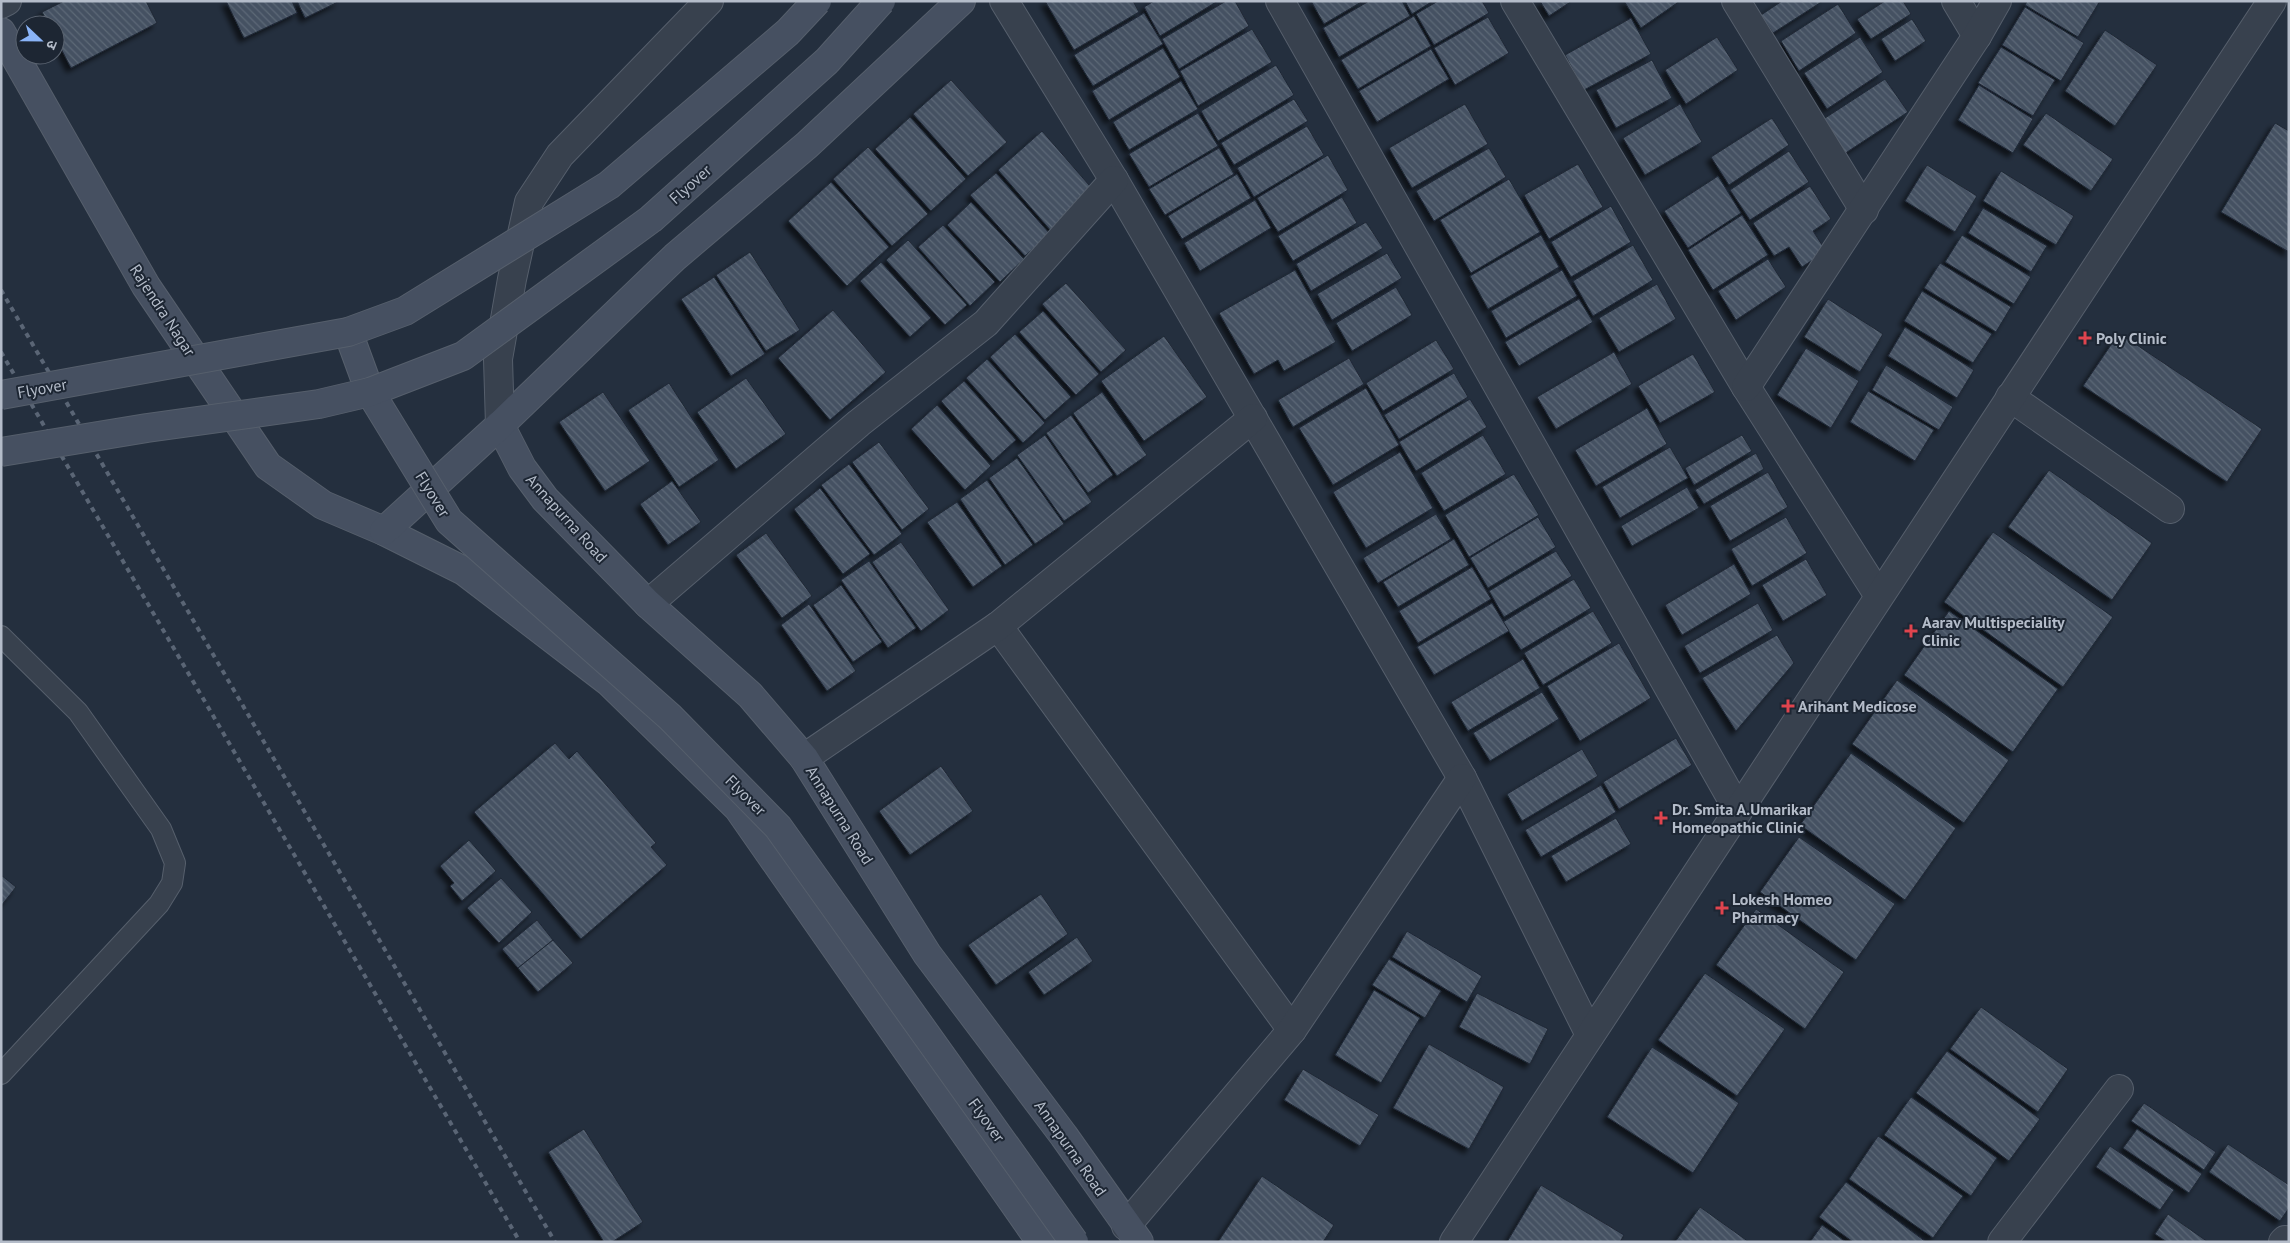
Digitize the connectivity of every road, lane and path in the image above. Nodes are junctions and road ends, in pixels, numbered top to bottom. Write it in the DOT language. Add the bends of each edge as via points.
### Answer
graph roads {
  1 [pos="7,1"];
  2 [pos="709,1"];
  3 [pos="817,1"];
  4 [pos="881,1"];
  5 [pos="961,1"];
  6 [pos="1004,1"];
  7 [pos="1280,1"];
  8 [pos="1515,1"];
  9 [pos="1736,1"];
  10 [pos="1956,1"];
  11 [pos="1997,1"];
  12 [pos="2272,1"];
  13 [pos="1,4"];
  14 [pos="1,32"];
  15 [pos="1977,36"];
  16 [pos="1114,180"];
  17 [pos="1864,210"];
  18 [pos="348,332"];
  19 [pos="1746,387"];
  20 [pos="370,392"];
  21 [pos="1,395"];
  22 [pos="2010,397"];
  23 [pos="1252,418"];
  24 [pos="500,425"];
  25 [pos="1,452"];
  26 [pos="2170,509"];
  27 [pos="384,531"];
  28 [pos="1879,596"];
  29 [pos="648,604"];
  30 [pos="998,626"];
  31 [pos="4,643"];
  32 [pos="804,758"];
  33 [pos="1462,778"];
  34 [pos="1738,810"];
  35 [pos="1292,1030"];
  36 [pos="1590,1035"];
  37 [pos="1,1074"];
  38 [pos="2119,1089"];
  39 [pos="1132,1234"];
  40 [pos="1041,1242"];
  41 [pos="1074,1242"];
  42 [pos="1454,1242"];
  43 [pos="2002,1242"];
  1 -- 13 [label="street"];
  2 -- 24 [label="street" via="560,155 529,202 498,359"];
  3 -- 18 [label="street, Flyover, bridge" via="788,32 609,185 406,311"];
  4 -- 20 [label="street, Flyover, bridge" via="827,61 651,219 463,356"];
  5 -- 24 [label="street" via="807,145 675,257"];
  6 -- 16 [label="street"];
  7 -- 34 [label="street"];
  8 -- 19 [label="street"];
  9 -- 17 [label="street"];
  10 -- 15 [label="street"];
  11 -- 15 [label="street"];
  12 -- 22 [label="street"];
  14 -- 27 [label="street, Rajendra Nagar" via="146,286 268,466 323,505"];
  15 -- 17 [label="street"];
  16 -- 23 [label="street"];
  16 -- 29 [label="street" via="986,323 859,423"];
  17 -- 19 [label="street"];
  18 -- 20 [label="street, Flyover"];
  18 -- 21 [label="street, Flyover, bridge"];
  19 -- 28 [label="street"];
  20 -- 25 [label="street, Flyover, bridge" via="318,404"];
  20 -- 41 [label="street, Flyover, bridge" via="449,521 670,717 778,827"];
  22 -- 26 [label="street"];
  22 -- 28 [label="street"];
  23 -- 30 [label="street"];
  23 -- 33 [label="street"];
  24 -- 27 [label="street"];
  24 -- 29 [label="street, Annapurna Road" via="522,468 545,499"];
  27 -- 40 [label="street, Rajendra Nagar" via="464,571 609,682 738,808"];
  28 -- 34 [label="street"];
  29 -- 32 [label="street, Annapurna Road" via="750,695"];
  30 -- 32 [label="street"];
  30 -- 35 [label="street"];
  31 -- 37 [label="lane" via="78,712 161,829 174,863 172,883 159,904"];
  32 -- 39 [label="street, Annapurna Road" via="927,954 1064,1136"];
  33 -- 35 [label="street"];
  33 -- 36 [label="street"];
  34 -- 36 [label="street"];
  35 -- 39 [label="street"];
  36 -- 42 [label="street"];
  38 -- 43 [label="street"];
}
